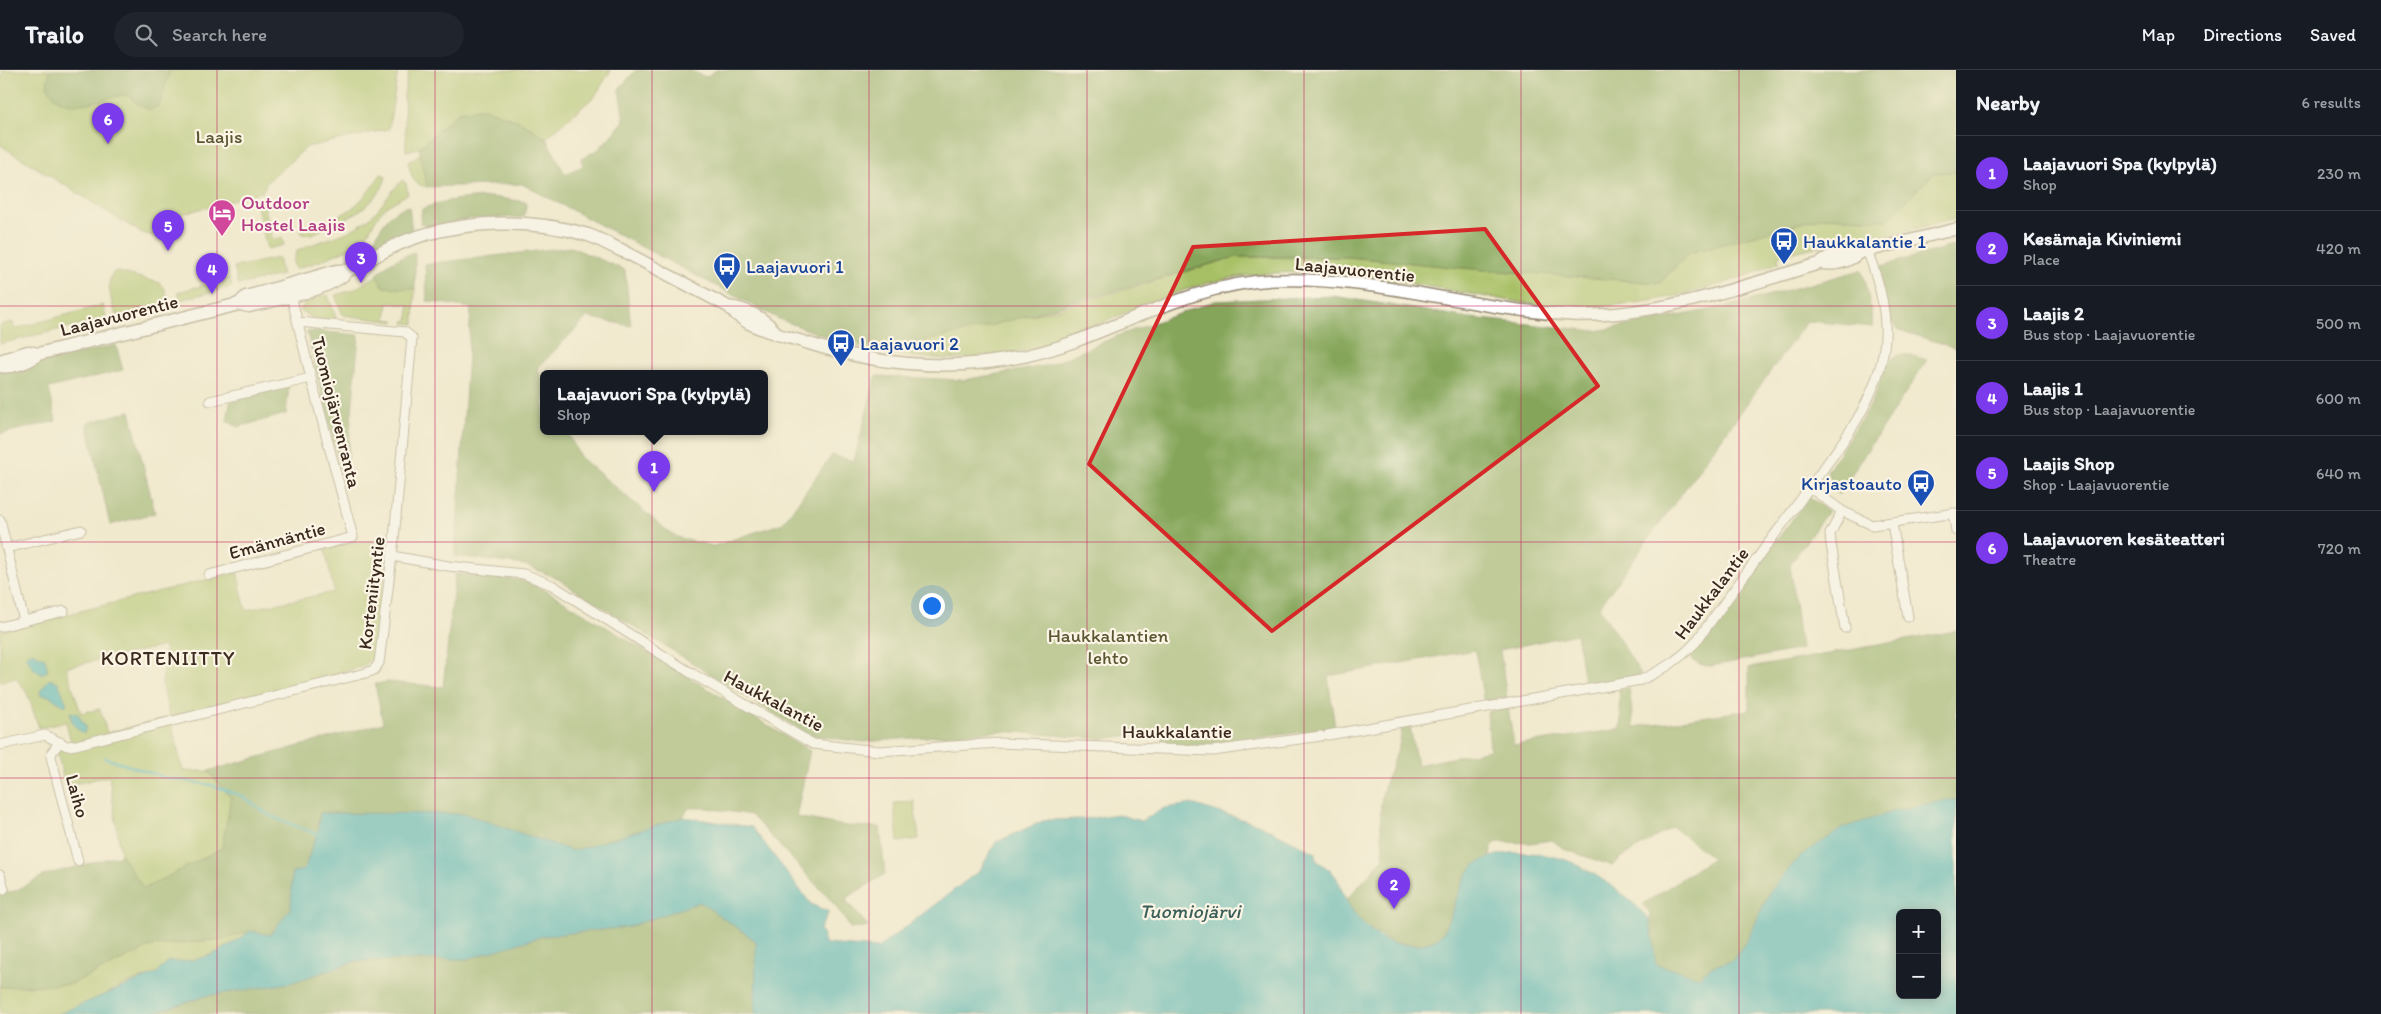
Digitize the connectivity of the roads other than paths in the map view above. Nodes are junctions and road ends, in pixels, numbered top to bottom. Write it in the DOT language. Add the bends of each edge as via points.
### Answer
graph roads {
  1 [pos="1956,229"];
  2 [pos="623,251"];
  3 [pos="1863,252"];
  4 [pos="347,271"];
  5 [pos="291,295"];
  6 [pos="239,304"];
  7 [pos="298,322"];
  8 [pos="38,354"];
  9 [pos="0,361"];
  10 [pos="0,366"];
  11 [pos="310,378"];
  12 [pos="210,401"];
  13 [pos="1809,487"];
  14 [pos="1842,511"];
  15 [pos="1954,513"];
  16 [pos="0,520"];
  17 [pos="1892,523"];
  18 [pos="81,530"];
  19 [pos="1956,531"];
  20 [pos="353,537"];
  21 [pos="7,548"];
  22 [pos="392,556"];
  23 [pos="209,575"];
  24 [pos="64,611"];
  25 [pos="1908,617"];
  26 [pos="24,621"];
  27 [pos="0,627"];
  28 [pos="1845,628"];
  29 [pos="60,742"];
  30 [pos="0,745"];
  31 [pos="78,861"];
  32 [pos="0,875"];
  33 [pos="4,889"];
  1 -- 3 [label="street, Laajavuorentie"];
  2 -- 3 [label="street, Laajavuorentie" via="729,307 740,308 758,317 775,331 864,358 938,365 983,364 1075,341 1190,295 1250,282 1319,280 1365,284 1528,311 1600,314 1694,299 1821,263 1828,256 1848,250"];
  2 -- 4 [label="main road, Laajavuorentie" via="588,235 534,225 490,224 451,229 408,241"];
  3 -- 13 [label="street, Haukkalantie" via="1884,304 1884,354 1875,388"];
  4 -- 5 [label="main road, Laajavuorentie" via="340,279"];
  4 -- 6 [label="main road, Laajavuorentie" via="246,297"];
  5 -- 6 [label="main road, Laajavuorentie" via="248,306"];
  5 -- 7 [label="street, Tuomiojärvenranta"];
  6 -- 8 [label="main road, Laajavuorentie"];
  7 -- 11 [label="street, Tuomiojärvenranta"];
  7 -- 22 [label="street, Korteniityntie" via="405,332 412,338"];
  8 -- 9 [label="main road, Laajavuorentie" via="28,352"];
  8 -- 10 [label="main road, Laajavuorentie" via="30,361"];
  11 -- 12 [label="street"];
  11 -- 20 [label="street, Tuomiojärvenranta"];
  13 -- 14 [label="street"];
  13 -- 22 [label="street, Haukkalantie" via="1695,643 1662,671 1623,684 1324,736 1212,751 999,743 879,751 813,744 691,673 552,585 524,574"];
  14 -- 17 [label="street" via="1872,525"];
  14 -- 28 [label="street" via="1830,534 1830,544"];
  15 -- 17 [label="street"];
  15 -- 19 [label="street"];
  16 -- 21 [label="street"];
  17 -- 25 [label="street"];
  18 -- 21 [label="street"];
  20 -- 23 [label="street, Emännäntie"];
  21 -- 26 [label="street"];
  22 -- 29 [label="street, Korteniityntie" via="381,657 374,670 76,745 67,746"];
  24 -- 26 [label="street"];
  26 -- 27 [label="street"];
  29 -- 30 [label="street, Korteniityntie" via="45,734"];
  29 -- 31 [label="street, Laiho" via="51,757"];
  32 -- 33 [label="street"];
}
